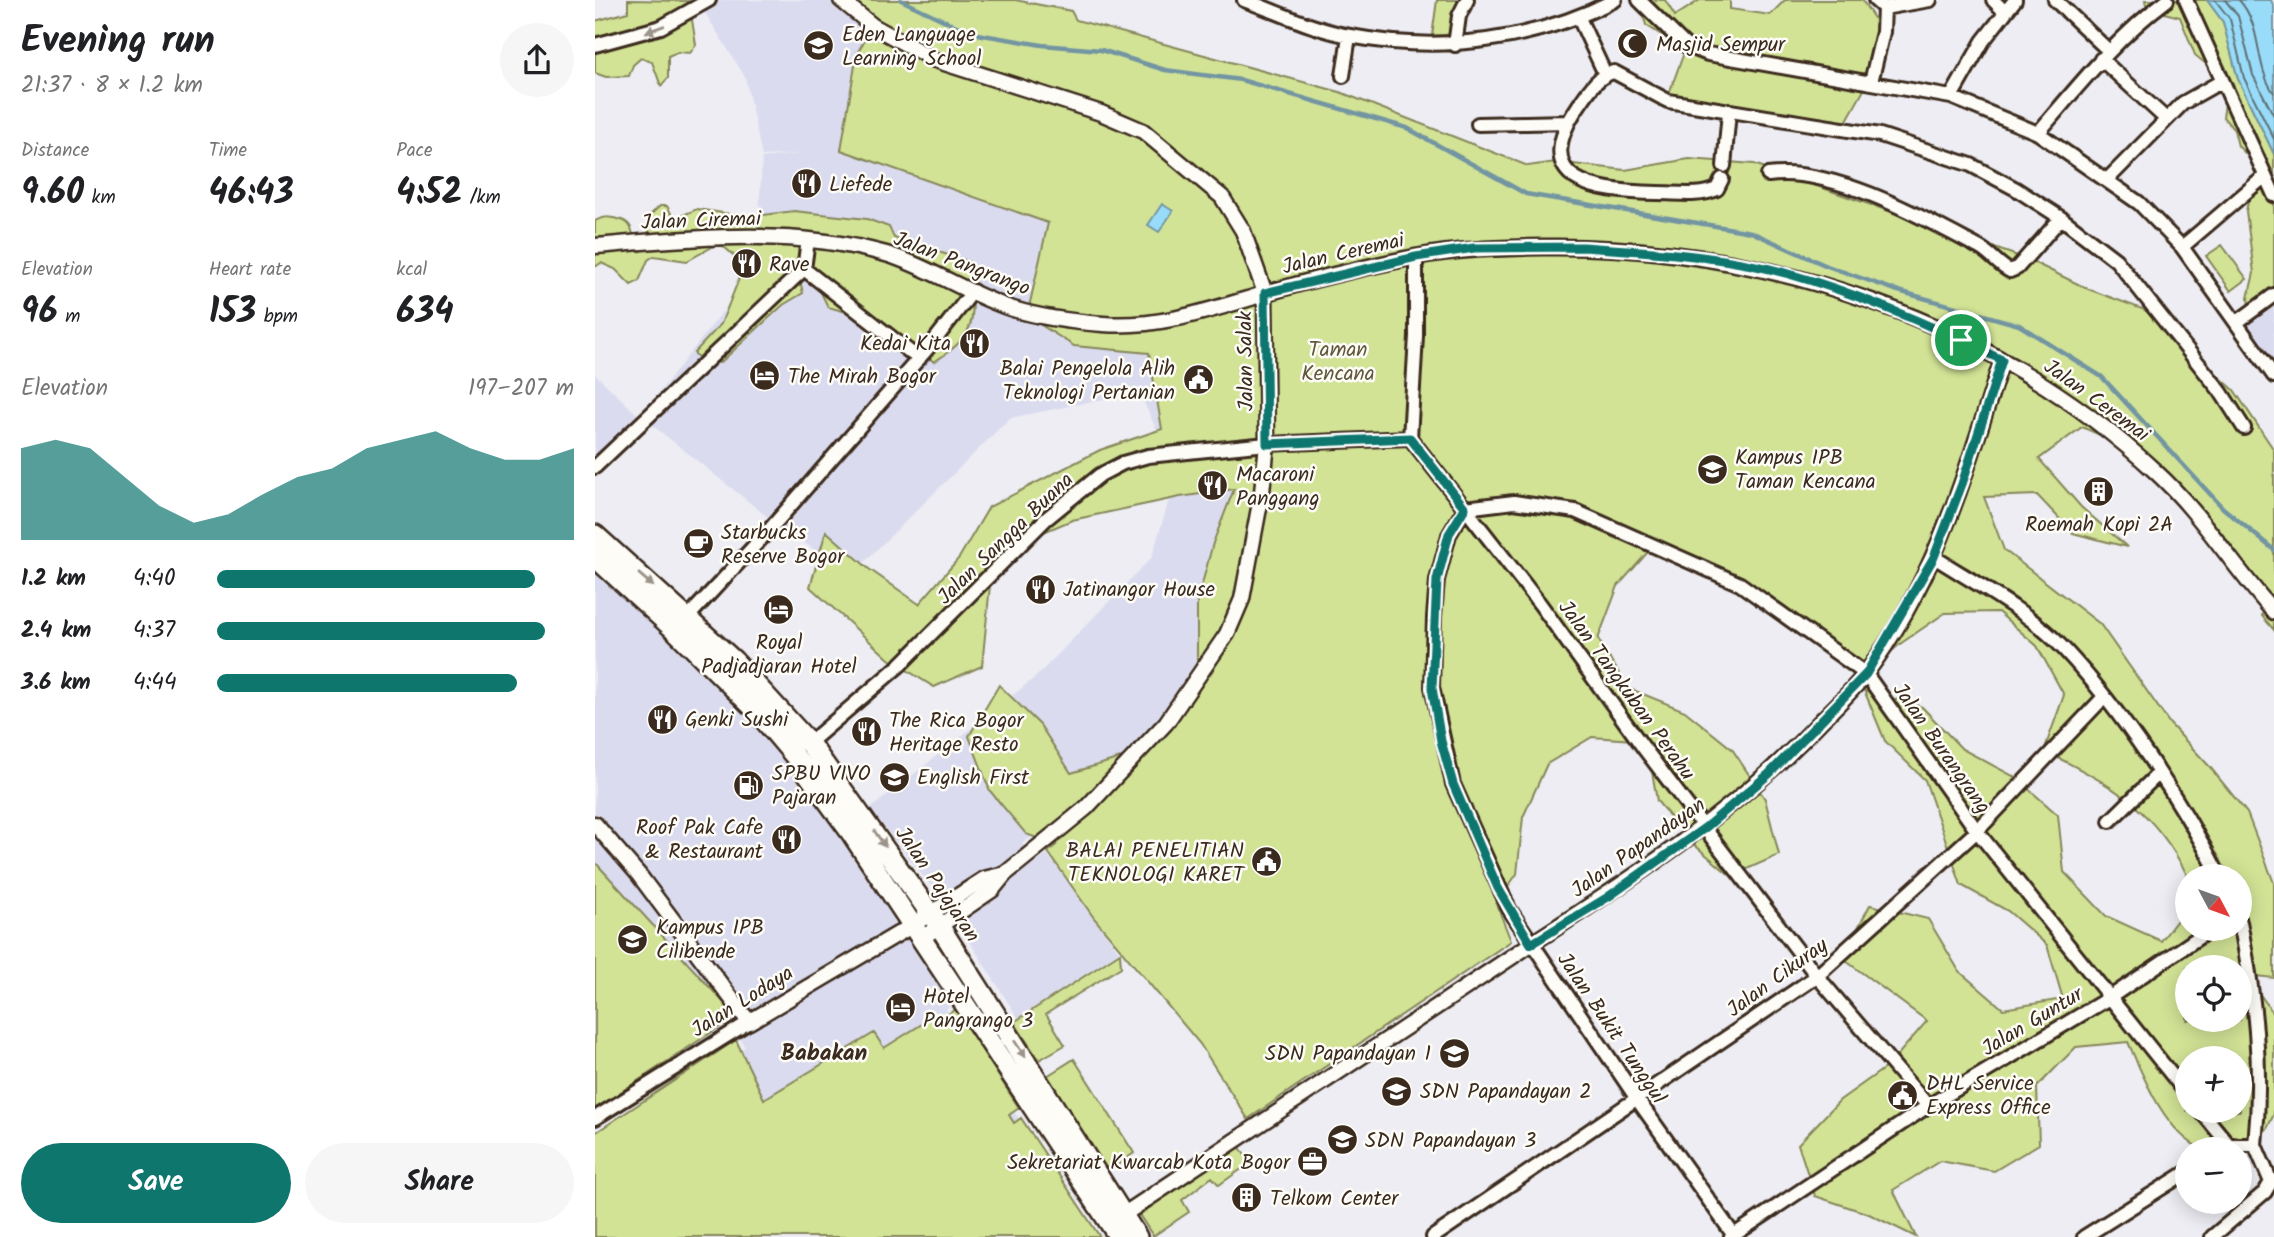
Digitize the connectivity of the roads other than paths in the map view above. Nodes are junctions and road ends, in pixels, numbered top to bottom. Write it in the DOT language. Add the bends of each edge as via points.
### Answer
graph roads {
  1 [pos="709,0"];
  2 [pos="841,0"];
  3 [pos="1244,0"];
  4 [pos="1467,0"];
  5 [pos="1615,0"];
  6 [pos="1639,0"];
  7 [pos="1930,0"];
  8 [pos="1993,0"];
  9 [pos="2015,0"];
  10 [pos="2055,0"];
  11 [pos="2167,0"];
  12 [pos="2186,0"];
  13 [pos="1879,4"];
  14 [pos="2004,11"];
  15 [pos="1579,18"];
  16 [pos="1349,36"];
  17 [pos="595,44"];
  18 [pos="1455,45"];
  19 [pos="2105,55"];
  20 [pos="1605,74"];
  21 [pos="1343,76"];
  22 [pos="2222,81"];
  23 [pos="1871,82"];
  24 [pos="1951,97"];
  25 [pos="1729,112"];
  26 [pos="2166,119"];
  27 [pos="1567,122"];
  28 [pos="1478,124"];
  29 [pos="2038,133"];
  30 [pos="1768,175"];
  31 [pos="2264,177"];
  32 [pos="2108,179"];
  33 [pos="2274,195"];
  34 [pos="2061,218"];
  35 [pos="808,240"];
  36 [pos="595,246"];
  37 [pos="2182,247"];
  38 [pos="1416,257"];
  39 [pos="804,269"];
  40 [pos="973,291"];
  41 [pos="1265,293"];
  42 [pos="2274,296"];
  43 [pos="2236,323"];
  44 [pos="919,359"];
  45 [pos="2002,360"];
  46 [pos="2274,376"];
  47 [pos="2244,428"];
  48 [pos="1410,438"];
  49 [pos="1267,444"];
  50 [pos="595,467"];
  51 [pos="1465,508"];
  52 [pos="595,535"];
  53 [pos="595,557"];
  54 [pos="1934,557"];
  55 [pos="2274,612"];
  56 [pos="688,617"];
  57 [pos="1866,674"];
  58 [pos="2103,697"];
  59 [pos="809,743"];
  60 [pos="2158,774"];
  61 [pos="2110,821"];
  62 [pos="595,824"];
  63 [pos="1706,827"];
  64 [pos="1977,831"];
  65 [pos="2213,864"];
  66 [pos="936,920"];
  67 [pos="918,932"];
  68 [pos="2192,942"];
  69 [pos="2244,942"];
  70 [pos="1531,944"];
  71 [pos="1817,976"];
  72 [pos="2109,998"];
  73 [pos="749,1022"];
  74 [pos="2175,1079"];
  75 [pos="1637,1099"];
  76 [pos="1928,1105"];
  77 [pos="595,1118"];
  78 [pos="2252,1145"];
  79 [pos="2255,1145"];
  80 [pos="2175,1180"];
  81 [pos="2272,1182"];
  82 [pos="1123,1215"];
  83 [pos="1733,1236"];
  84 [pos="1119,1237"];
  85 [pos="1137,1237"];
  86 [pos="1433,1237"];
  87 [pos="2084,1237"];
  88 [pos="2212,1237"];
  1 -- 17 [label="street, one-way" via="661,27"];
  2 -- 41 [label="street, Jalan Salak" via="873,26 935,60 1143,131 1221,197 1243,231"];
  3 -- 16 [label="street"];
  4 -- 18 [label="street" via="1459,16"];
  5 -- 15 [label="street"];
  6 -- 23 [label="street" via="1685,45 1708,54"];
  7 -- 13 [label="street"];
  8 -- 14 [label="street"];
  9 -- 14 [label="street"];
  10 -- 19 [label="street"];
  11 -- 19 [label="street"];
  12 -- 22 [label="street"];
  13 -- 23 [label="street" via="1882,41"];
  14 -- 24 [label="street"];
  15 -- 18 [label="street" via="1501,40"];
  15 -- 20 [label="street"];
  16 -- 18 [label="street"];
  16 -- 21 [label="street"];
  19 -- 26 [label="street"];
  19 -- 29 [label="street"];
  20 -- 25 [label="street" via="1614,72 1668,101"];
  20 -- 27 [label="street"];
  22 -- 26 [label="street" via="2197,93"];
  22 -- 31 [label="street"];
  23 -- 24 [label="street"];
  24 -- 29 [label="street"];
  25 -- 27 [label="street" via="1717,189 1698,194 1618,191 1582,184 1570,175 1562,159"];
  25 -- 34 [label="street" via="1843,128 1921,148 1971,165"];
  26 -- 32 [label="street"];
  27 -- 28 [label="street"];
  29 -- 32 [label="street"];
  30 -- 34 [label="street" via="1798,173 1847,184 1938,225 1987,252 2010,271"];
  31 -- 33 [label="street"];
  31 -- 37 [label="street"];
  32 -- 37 [label="street"];
  34 -- 47 [label="street" via="2116,260 2138,285"];
  35 -- 36 [label="street, Jalan Ciremai" via="725,237"];
  35 -- 39 [label="street"];
  35 -- 40 [label="street, Jalan Pangrango" via="828,240 890,255"];
  37 -- 43 [label="street"];
  38 -- 41 [label="street, Jalan Ceremai"];
  38 -- 45 [label="street, Jalan Ceremai" via="1474,248 1583,247 1692,255 1788,273 1884,305"];
  38 -- 48 [label="street"];
  39 -- 44 [label="street"];
  39 -- 50 [label="street"];
  40 -- 41 [label="street, Jalan Pangrango" via="1014,309 1101,324 1158,323"];
  40 -- 44 [label="street"];
  41 -- 49 [label="street, Jalan Salak"];
  42 -- 43 [label="street"];
  43 -- 46 [label="street"];
  44 -- 56 [label="street"];
  45 -- 54 [label="street, Jalan Papandayan"];
  45 -- 55 [label="street, Jalan Ceremai" via="2062,395 2159,474"];
  48 -- 49 [label="street, Jalan Sangga Buana"];
  48 -- 51 [label="street, Jalan Tangkuban Perahu"];
  49 -- 59 [label="street, Jalan Sangga Buana" via="1148,456 1100,475 1020,544 900,665"];
  49 -- 66 [label="street, Jalan Salak" via="1242,599 1211,662 1145,749 1086,808 1005,874 984,878"];
  51 -- 57 [label="street, Jalan Burangrang" via="1514,502 1575,511 1740,584"];
  51 -- 63 [label="street, Jalan Tangkuban Perahu"];
  51 -- 70 [label="street, Jalan Bukit Tunggul" via="1449,534 1437,580 1432,688 1453,784 1498,888"];
  52 -- 56 [label="highway, Jalan Pajajaran, one-way"];
  53 -- 67 [label="highway, Jalan Pajajaran" via="676,631 786,745"];
  54 -- 57 [label="street, Jalan Papandayan"];
  54 -- 58 [label="street" via="2029,619 2063,648"];
  56 -- 59 [label="highway, Jalan Pajajaran"];
  57 -- 63 [label="street, Jalan Papandayan" via="1769,774"];
  57 -- 64 [label="street, Jalan Burangrang"];
  58 -- 60 [label="street"];
  58 -- 64 [label="street, Jalan Cikuray"];
  59 -- 66 [label="highway, Jalan Pajajaran, one-way"];
  60 -- 61 [label="street"];
  60 -- 65 [label="street"];
  62 -- 73 [label="street"];
  63 -- 70 [label="street, Jalan Papandayan" via="1608,897"];
  63 -- 71 [label="street, Jalan Tangkuban Perahu"];
  64 -- 71 [label="street, Jalan Cikuray"];
  64 -- 72 [label="street, Jalan Burangrang"];
  66 -- 67 [label="street, Jalan Salak"];
  66 -- 82 [label="highway, Jalan Pajajaran, one-way"];
  67 -- 73 [label="street, Jalan Lodaya"];
  67 -- 84 [label="highway, Jalan Pajajaran"];
  68 -- 72 [label="street, Jalan Guntur"];
  69 -- 79 [label="street" via="2256,1000"];
  70 -- 75 [label="street, Jalan Bukit Tunggul"];
  70 -- 82 [label="street, Jalan Papandayan"];
  71 -- 75 [label="street, Jalan Cikuray"];
  71 -- 76 [label="street, Jalan Tangkuban Perahu"];
  72 -- 74 [label="street, Jalan Burangrang"];
  72 -- 76 [label="street, Jalan Guntur"];
  73 -- 77 [label="street, Jalan Lodaya"];
  75 -- 83 [label="street, Jalan Bukit Tunggul"];
  75 -- 86 [label="street, Jalan Cikuray"];
  76 -- 83 [label="street, Jalan Guntur"];
  78 -- 79 [label="street"];
  79 -- 81 [label="street"];
  80 -- 87 [label="street"];
  81 -- 88 [label="street"];
  82 -- 85 [label="highway, Jalan Pajajaran"];
}
